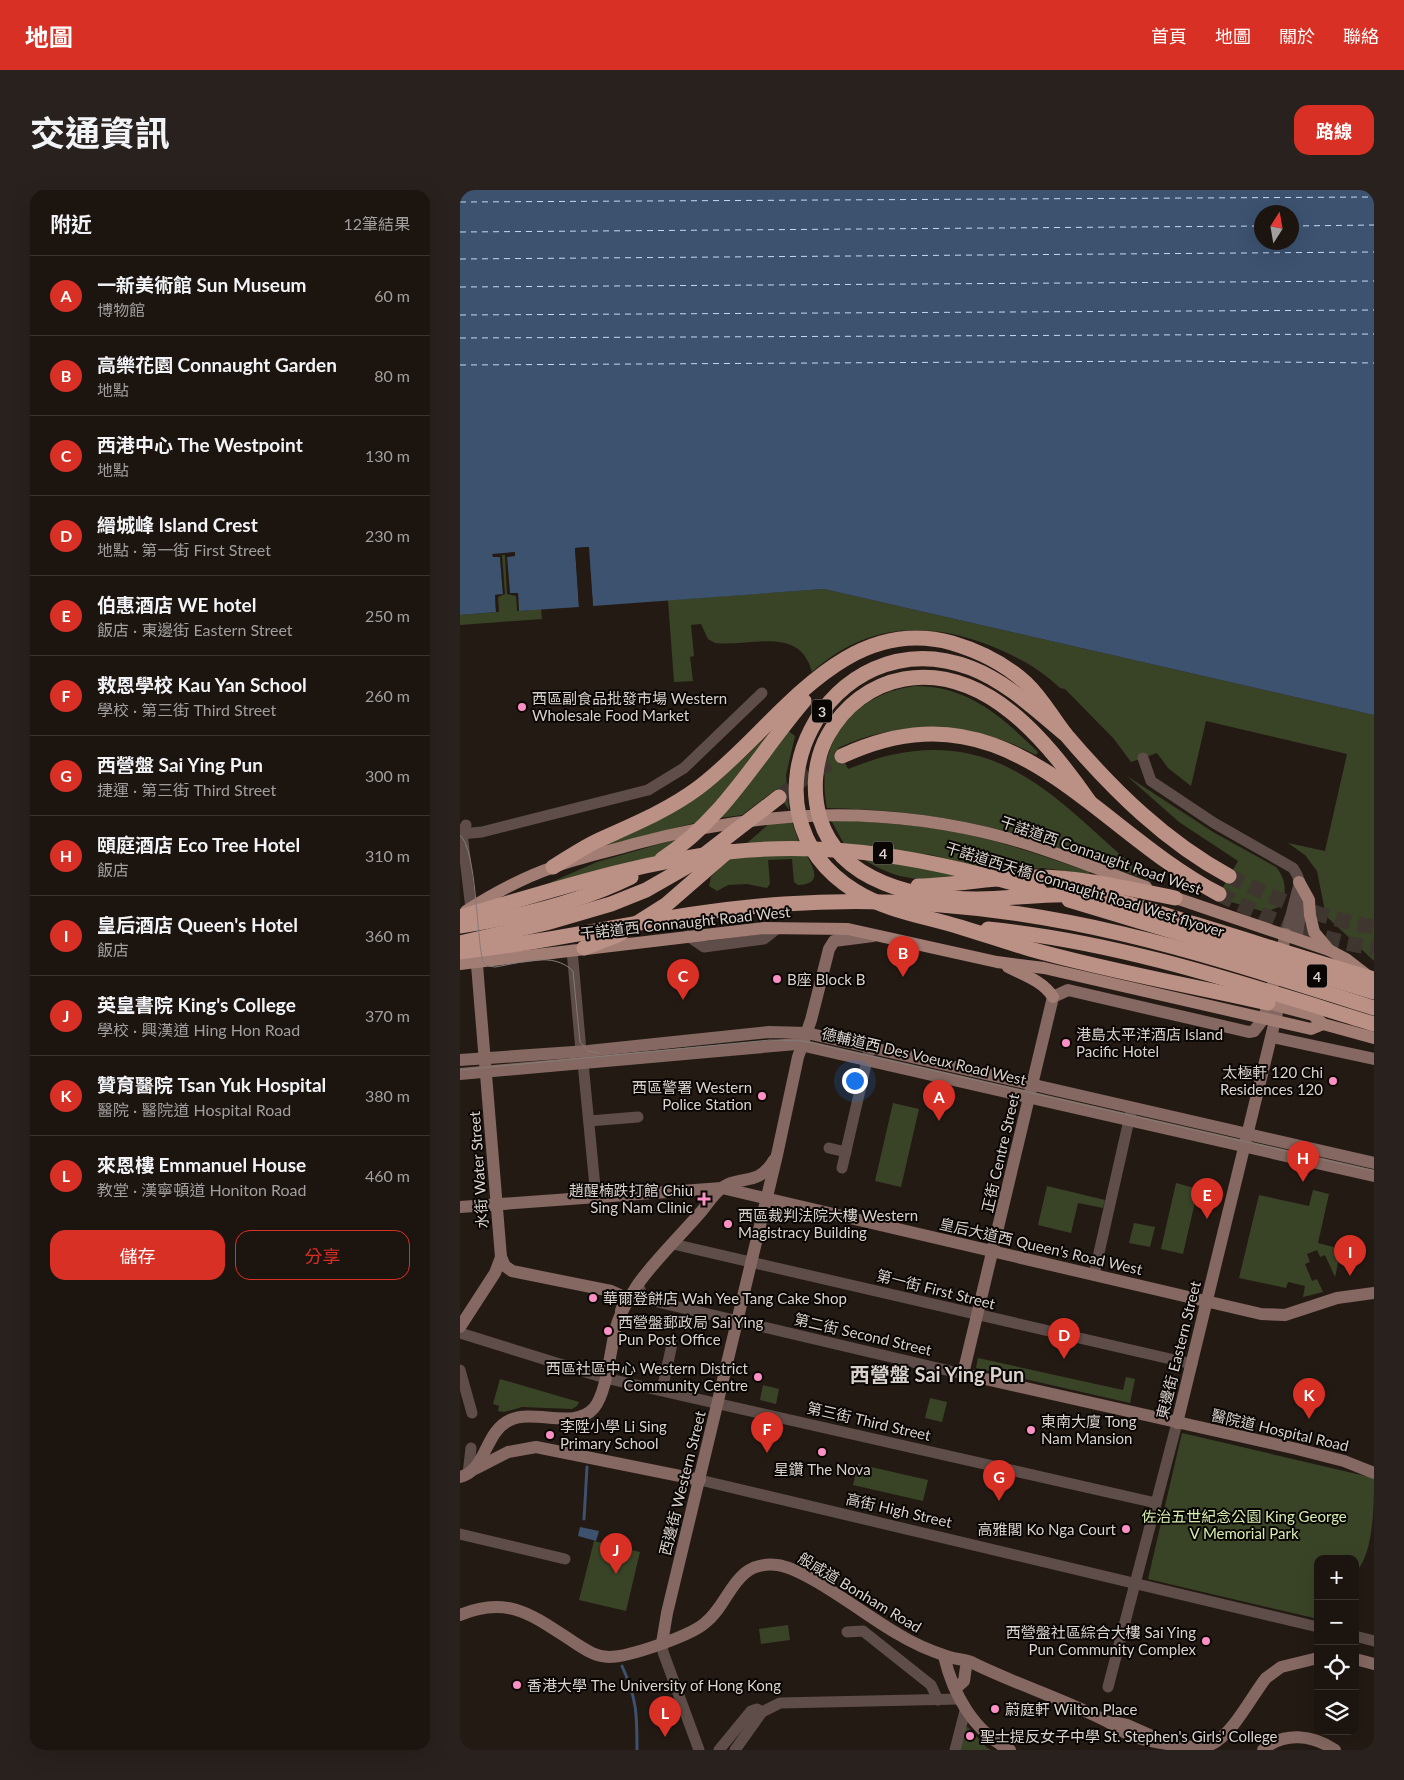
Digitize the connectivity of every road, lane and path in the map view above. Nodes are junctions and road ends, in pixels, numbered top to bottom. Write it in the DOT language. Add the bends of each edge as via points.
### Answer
graph roads {
  1 [pos="836,663"];
  2 [pos="762,693"];
  3 [pos="1065,734"];
  4 [pos="842,756"];
  5 [pos="1143,758"];
  6 [pos="779,797"];
  7 [pos="1089,801"];
  8 [pos="760,811"];
  9 [pos="462,829"];
  10 [pos="553,867"];
  11 [pos="1230,876"];
  12 [pos="1299,882"];
  13 [pos="899,887"];
  14 [pos="1219,894"];
  15 [pos="1175,898"];
  16 [pos="591,902"];
  17 [pos="464,914"];
  18 [pos="460,926"];
  19 [pos="957,926"];
  20 [pos="778,928"];
  21 [pos="688,936"];
  22 [pos="876,936"];
  23 [pos="1291,936"];
  24 [pos="460,943"];
  25 [pos="578,949"];
  26 [pos="1329,950"];
  27 [pos="460,952"];
  28 [pos="478,962"];
  29 [pos="997,962"];
  30 [pos="460,964"];
  31 [pos="1374,980"];
  32 [pos="1374,992"];
  33 [pos="1053,997"];
  34 [pos="1274,1004"];
  35 [pos="1374,1008"];
  36 [pos="1269,1020"];
  37 [pos="1323,1024"];
  38 [pos="1374,1024"];
  39 [pos="1272,1036"];
  40 [pos="1374,1038"];
  41 [pos="805,1039"];
  42 [pos="869,1053"];
  43 [pos="582,1057"];
  44 [pos="486,1058"];
  45 [pos="1374,1059"];
  46 [pos="460,1060"];
  47 [pos="487,1072"];
  48 [pos="460,1074"];
  49 [pos="1031,1090"];
  50 [pos="1131,1113"];
  51 [pos="638,1117"];
  52 [pos="589,1121"];
  53 [pos="1246,1140"];
  54 [pos="829,1148"];
  55 [pos="846,1152"];
  56 [pos="776,1156"];
  57 [pos="1374,1162"];
  58 [pos="842,1168"];
  59 [pos="1374,1176"];
  60 [pos="722,1188"];
  61 [pos="596,1197"];
  62 [pos="766,1198"];
  63 [pos="497,1204"];
  64 [pos="460,1207"];
  65 [pos="673,1244"];
  66 [pos="993,1251"];
  67 [pos="501,1257"];
  68 [pos="751,1262"];
  69 [pos="1094,1275"];
  70 [pos="638,1284"];
  71 [pos="611,1291"];
  72 [pos="1374,1293"];
  73 [pos="1207,1301"];
  74 [pos="977,1313"];
  75 [pos="737,1321"];
  76 [pos="618,1323"];
  77 [pos="460,1327"];
  78 [pos="460,1332"];
  79 [pos="672,1344"];
  80 [pos="1192,1364"];
  81 [pos="460,1370"];
  82 [pos="963,1374"];
  83 [pos="606,1378"];
  84 [pos="662,1390"];
  85 [pos="718,1402"];
  86 [pos="472,1413"];
  87 [pos="1177,1424"];
  88 [pos="471,1448"];
  89 [pos="468,1473"];
  90 [pos="1374,1473"];
  91 [pos="700,1480"];
  92 [pos="1156,1503"];
  93 [pos="460,1534"];
  94 [pos="565,1559"];
  95 [pos="1136,1583"];
  96 [pos="460,1615"];
  97 [pos="1314,1626"];
  98 [pos="664,1627"];
  99 [pos="846,1632"];
  100 [pos="679,1637"];
  101 [pos="1359,1637"];
  102 [pos="1374,1641"];
  103 [pos="662,1643"];
  104 [pos="944,1656"];
  105 [pos="1314,1659"];
  106 [pos="1359,1660"];
  107 [pos="963,1664"];
  108 [pos="1374,1664"];
  109 [pos="1108,1687"];
  110 [pos="960,1699"];
  111 [pos="938,1700"];
  112 [pos="762,1712"];
  113 [pos="699,1750"];
  114 [pos="719,1750"];
  115 [pos="735,1750"];
  116 [pos="955,1750"];
  117 [pos="1010,1750"];
  118 [pos="1263,1750"];
  119 [pos="1335,1750"];
  1 -- 3 [label="highway, 3" via="863,649 893,641 921,638 959,645 994,660 1016,675 1040,697"];
  1 -- 10 [label="highway, 3" via="802,690 726,766 695,790 660,812 596,842"];
  1 -- 16 [label="highway, 3" via="787,721 732,797 705,826 658,862"];
  2 -- 9 [label="street" via="684,768 648,790 499,828"];
  3 -- 11 [label="highway, 3" via="1145,818 1195,856"];
  3 -- 19 [label="highway, 3" via="992,678 958,664 922,659 886,665 853,680 832,698 812,726 800,756 797,792 805,830 820,858 844,883 867,898"];
  4 -- 7 [label="highway, 3" via="870,744 903,736 961,736 1016,754"];
  5 -- 12 [label="street" via="1151,781 1251,845 1283,861 1293,868"];
  6 -- 8 [label="highway, 3"];
  7 -- 13 [label="highway, 3" via="1064,765 1035,733 986,695 951,680 926,677 902,679 879,686 850,706 830,731 818,760 815,794 822,826 839,853 866,875"];
  7 -- 14 [label="highway, 3" via="1176,869"];
  8 -- 16 [label="highway, 3" via="679,872 638,894"];
  8 -- 25 [label="highway" via="727,853 667,904 618,935"];
  9 -- 17 [label="street"];
  10 -- 15 [label="main road, 干諾道西 Connaught Road West" via="715,825 788,816 886,816 1008,838"];
  10 -- 17 [label="main road, 干諾道西 Connaught Road West"];
  12 -- 23 [label="street" via="1303,900"];
  12 -- 26 [label="main road" via="1309,900 1314,932"];
  13 -- 15 [label="highway" via="1016,877 1056,878 1097,882"];
  13 -- 31 [label="highway" via="959,898 1057,894 1092,896 1143,908"];
  15 -- 23 [label="main road, 干諾道西 Connaught Road West"];
  16 -- 18 [label="highway, 3"];
  16 -- 24 [label="highway, 3" via="546,923"];
  17 -- 28 [label="main road, 水街 Water Street"];
  17 -- 32 [label="highway, 干諾道西天橋 Connaught Road West flyover / 4" via="636,868 697,856 780,848 858,851 919,859 986,875"];
  19 -- 34 [label="highway" via="1031,949"];
  19 -- 38 [label="highway" via="1035,934 1180,964"];
  20 -- 21 [label="main road, 干諾道西 Connaught Road West"];
  20 -- 21 [label="street, 干諾道西 Connaught Road West" via="764,940 704,946"];
  20 -- 22 [label="main road, 干諾道西 Connaught Road West" via="848,929"];
  21 -- 25 [label="main road, 干諾道西 Connaught Road West"];
  22 -- 29 [label="main road, 干諾道西 Connaught Road West"];
  22 -- 41 [label="main road, 西邊街 Western Street" via="834,941 829,949"];
  23 -- 26 [label="main road, 干諾道西 Connaught Road West"];
  23 -- 34 [label="main road, 東邊街 Eastern Street"];
  25 -- 28 [label="main road, 干諾道西 Connaught Road West"];
  25 -- 43 [label="street"];
  26 -- 31 [label="main road, 干諾道西 Connaught Road West"];
  27 -- 35 [label="highway, 干諾道西天橋 Connaught Road West flyover / 4" via="739,907 826,902 923,905 1023,915 1123,934"];
  28 -- 30 [label="main road, 干諾道西 Connaught Road West"];
  28 -- 44 [label="main road, 水街 Water Street"];
  29 -- 33 [label="main road" via="1039,983"];
  29 -- 36 [label="main road, 干諾道西 Connaught Road West" via="1044,968"];
  33 -- 36 [label="main road" via="1068,990 1249,1032"];
  33 -- 49 [label="main road, 正街 Centre Street"];
  34 -- 36 [label="main road, 東邊街 Eastern Street"];
  34 -- 37 [label="main road, 干諾道西 Connaught Road West" via="1313,1015"];
  36 -- 37 [label="main road, 干諾道西 Connaught Road West" via="1311,1029"];
  36 -- 39 [label="main road, 東邊街 Eastern Street"];
  37 -- 40 [label="main road, 干諾道西 Connaught Road West"];
  39 -- 45 [label="main road"];
  39 -- 53 [label="main road, 東邊街 Eastern Street"];
  41 -- 42 [label="main road, 德輔道西 Des Voeux Road West"];
  41 -- 43 [label="main road, 德輔道西 Des Voeux Road West" via="769,1032 684,1048"];
  41 -- 56 [label="main road, 西邊街 Western Street"];
  42 -- 49 [label="main road, 德輔道西 Des Voeux Road West"];
  42 -- 55 [label="street"];
  43 -- 44 [label="main road, 德輔道西 Des Voeux Road West"];
  43 -- 47 [label="main road, 德輔道西 Des Voeux Road West"];
  43 -- 52 [label="street"];
  44 -- 46 [label="main road, 德輔道西 Des Voeux Road West"];
  44 -- 47 [label="main road, 水街 Water Street"];
  47 -- 48 [label="main road, 德輔道西 Des Voeux Road West"];
  47 -- 63 [label="main road, 水街 Water Street"];
  49 -- 50 [label="main road, 德輔道西 Des Voeux Road West"];
  49 -- 66 [label="main road, 正街 Centre Street"];
  50 -- 53 [label="main road, 德輔道西 Des Voeux Road West"];
  50 -- 69 [label="street"];
  51 -- 52 [label="street"];
  52 -- 61 [label="street"];
  53 -- 57 [label="main road, 德輔道西 Des Voeux Road West"];
  53 -- 59 [label="main road, 德輔道西 Des Voeux Road West"];
  53 -- 73 [label="main road, 東邊街 Eastern Street"];
  54 -- 55 [label="street"];
  55 -- 58 [label="street"];
  56 -- 60 [label="main road, 西邊街 Western Street" via="769,1168 756,1177"];
  56 -- 62 [label="main road, 西邊街 Western Street"];
  60 -- 61 [label="main road, 皇后大道西 Queen's Road West"];
  60 -- 62 [label="main road, 皇后大道西 Queen's Road West"];
  60 -- 65 [label="main road"];
  61 -- 63 [label="main road, 皇后大道西 Queen's Road West"];
  62 -- 66 [label="main road, 皇后大道西 Queen's Road West"];
  62 -- 68 [label="main road, 西邊街 Western Street"];
  63 -- 64 [label="main road, 皇后大道西 Queen's Road West"];
  63 -- 67 [label="main road, 水街 Water Street"];
  65 -- 68 [label="street, 第一街 First Street"];
  65 -- 70 [label="main road"];
  66 -- 69 [label="main road, 皇后大道西 Queen's Road West"];
  66 -- 74 [label="main road, 正街 Centre Street"];
  67 -- 71 [label="main road" via="512,1271"];
  67 -- 77 [label="main road, 水街 Water Street" via="495,1273"];
  68 -- 74 [label="street, 第一街 First Street"];
  68 -- 75 [label="main road, 西邊街 Western Street"];
  69 -- 73 [label="main road, 皇后大道西 Queen's Road West"];
  70 -- 71 [label="main road" via="624,1292"];
  70 -- 75 [label="street, 第二街 Second Street" via="642,1295 649,1300"];
  70 -- 76 [label="main road"];
  71 -- 76 [label="main road" via="624,1298"];
  72 -- 73 [label="main road, 皇后大道西 Queen's Road West" via="1337,1298 1285,1315 1261,1314"];
  73 -- 80 [label="main road, 東邊街 Eastern Street"];
  74 -- 80 [label="street, 第一街 First Street"];
  74 -- 82 [label="main road, 正街 Centre Street"];
  75 -- 82 [label="street, 第二街 Second Street"];
  75 -- 85 [label="main road, 西邊街 Western Street"];
  76 -- 83 [label="main road"];
  78 -- 83 [label="street, 第三街 Third Street"];
  79 -- 84 [label="street"];
  80 -- 87 [label="main road, 東邊街 Eastern Street"];
  81 -- 86 [label="street"];
  82 -- 87 [label="main road, 第二街 Second Street"];
  83 -- 84 [label="street, 第三街 Third Street"];
  83 -- 89 [label="main road" via="597,1403 588,1413 570,1418 520,1417 500,1427"];
  84 -- 85 [label="street, 第三街 Third Street"];
  85 -- 91 [label="main road, 西邊街 Western Street"];
  85 -- 92 [label="street, 第三街 Third Street"];
  87 -- 90 [label="main road, 醫院道 Hospital Road" via="1312,1453"];
  87 -- 92 [label="street, 東邊街 Eastern Street"];
  88 -- 89 [label="street"];
  89 -- 91 [label="main road, 高街 High Street" via="508,1452 536,1447"];
  91 -- 95 [label="street, 高街 High Street"];
  91 -- 98 [label="main road, 西邊街 Western Street"];
  92 -- 95 [label="street, 東邊街 Eastern Street"];
  93 -- 94 [label="street"];
  95 -- 97 [label="street, 高街 High Street"];
  95 -- 109 [label="street, 東邊街 Eastern Street"];
  96 -- 103 [label="main road, 般咸道 Bonham Road" via="486,1607 503,1606 519,1610 602,1657 628,1654"];
  98 -- 100 [label="main road"];
  98 -- 103 [label="main road, 西邊街 Western Street"];
  99 -- 111 [label="street" via="863,1631 931,1685"];
  100 -- 103 [label="main road, 般咸道 Bonham Road"];
  100 -- 104 [label="main road, 般咸道 Bonham Road" via="709,1620 744,1573 775,1564 802,1574 898,1634"];
  101 -- 102 [label="street"];
  103 -- 113 [label="street"];
  104 -- 107 [label="main road, 般咸道 Bonham Road"];
  104 -- 110 [label="main road"];
  105 -- 107 [label="main road, 般咸道 Bonham Road" via="1271,1673 1229,1729 1215,1742 1198,1748 1167,1743 1132,1726 1108,1722 968,1661"];
  106 -- 108 [label="main road"];
  107 -- 110 [label="main road"];
  110 -- 111 [label="street"];
  110 -- 116 [label="street"];
  110 -- 117 [label="main road" via="996,1742"];
  111 -- 112 [label="street" via="786,1702"];
  112 -- 114 [label="street" via="757,1709 751,1711"];
  112 -- 115 [label="street"];
  118 -- 119 [label="main road" via="1278,1740 1296,1737 1315,1740"];
}
